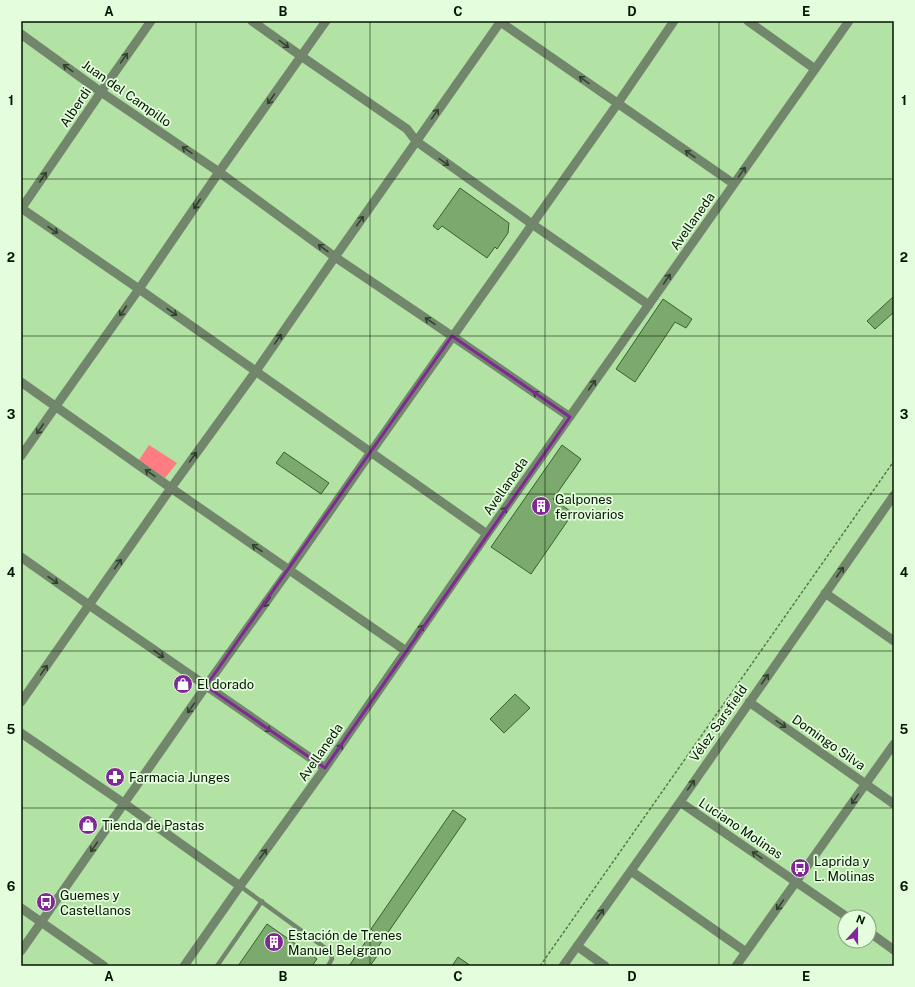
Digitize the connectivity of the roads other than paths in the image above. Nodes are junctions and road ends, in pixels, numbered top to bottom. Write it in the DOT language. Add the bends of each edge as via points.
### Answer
graph roads {
  1 [pos="151,21"];
  2 [pos="252,21"];
  3 [pos="326,21"];
  4 [pos="500,21"];
  5 [pos="674,21"];
  6 [pos="748,21"];
  7 [pos="849,21"];
  8 [pos="21,34"];
  9 [pos="301,56"];
  10 [pos="815,69"];
  11 [pos="101,92"];
  12 [pos="618,103"];
  13 [pos="416,142"];
  14 [pos="219,172"];
  15 [pos="734,184"];
  16 [pos="21,209"];
  17 [pos="532,224"];
  18 [pos="335,257"];
  19 [pos="139,289"];
  20 [pos="648,305"];
  21 [pos="452,336"];
  22 [pos="256,371"];
  23 [pos="21,382"];
  24 [pos="56,406"];
  25 [pos="570,417"];
  26 [pos="371,452"];
  27 [pos="21,456"];
  28 [pos="171,488"];
  29 [pos="894,495"];
  30 [pos="487,534"];
  31 [pos="21,557"];
  32 [pos="289,570"];
  33 [pos="825,593"];
  34 [pos="89,606"];
  35 [pos="894,641"];
  36 [pos="406,651"];
  37 [pos="206,686"];
  38 [pos="21,702"];
  39 [pos="749,702"];
  40 [pos="21,733"];
  41 [pos="894,744"];
  42 [pos="325,768"];
  43 [pos="866,784"];
  44 [pos="680,802"];
  45 [pos="125,804"];
  46 [pos="894,804"];
  47 [pos="631,871"];
  48 [pos="796,882"];
  49 [pos="240,886"];
  50 [pos="262,901"];
  51 [pos="21,908"];
  52 [pos="837,910"];
  53 [pos="41,923"];
  54 [pos="877,938"];
  55 [pos="577,946"];
  56 [pos="894,950"];
  57 [pos="21,952"];
  58 [pos="746,952"];
  59 [pos="104,966"];
  60 [pos="184,966"];
  61 [pos="217,966"];
  62 [pos="328,966"];
  63 [pos="563,966"];
  64 [pos="605,966"];
  65 [pos="736,966"];
  11 -- 1 [label="street, Alberdi, one-way"];
  2 -- 9 [label="street, one-way"];
  3 -- 9 [label="street"];
  12 -- 4 [label="street, one-way"];
  13 -- 4 [label="street, one-way"];
  5 -- 12 [label="street"];
  6 -- 10 [label="street"];
  7 -- 10 [label="street, Avellaneda"];
  11 -- 8 [label="street, Juan del Campillo, one-way"];
  9 -- 13 [label="street" via="407,129"];
  9 -- 14 [label="street, one-way"];
  15 -- 10 [label="street, Avellaneda, one-way"];
  14 -- 11 [label="street, Juan del Campillo, one-way"];
  16 -- 11 [label="street, Alberdi, one-way"];
  15 -- 12 [label="street, one-way"];
  12 -- 17 [label="street"];
  13 -- 17 [label="street, one-way"];
  18 -- 13 [label="street, one-way"];
  18 -- 14 [label="street, Juan del Campillo, one-way"];
  14 -- 19 [label="street, one-way"];
  20 -- 15 [label="street, Avellaneda, one-way"];
  16 -- 19 [label="street, one-way"];
  17 -- 20 [label="street"];
  17 -- 21 [label="street"];
  21 -- 18 [label="street, Juan del Campillo, one-way"];
  22 -- 18 [label="street, one-way"];
  19 -- 22 [label="street, one-way"];
  19 -- 24 [label="street, one-way"];
  25 -- 20 [label="street, Avellaneda, one-way"];
  25 -- 21 [label="street, Juan del Campillo, one-way"];
  21 -- 26 [label="street"];
  22 -- 26 [label="street"];
  28 -- 22 [label="street, one-way"];
  23 -- 24 [label="street"];
  24 -- 27 [label="street, one-way"];
  28 -- 24 [label="street, one-way"];
  30 -- 25 [label="street, Avellaneda, one-way"];
  26 -- 30 [label="street"];
  26 -- 32 [label="street"];
  32 -- 28 [label="street, one-way"];
  34 -- 28 [label="street, one-way"];
  33 -- 29 [label="street, Vélez Sarsfield, one-way"];
  36 -- 30 [label="street, Avellaneda, one-way"];
  31 -- 34 [label="street, one-way"];
  32 -- 36 [label="street"];
  32 -- 37 [label="street, one-way"];
  33 -- 35 [label="street"];
  39 -- 33 [label="street, Vélez Sarsfield, one-way"];
  34 -- 37 [label="street, one-way"];
  38 -- 34 [label="street, one-way"];
  42 -- 36 [label="street, Avellaneda, one-way"];
  37 -- 42 [label="street, one-way"];
  37 -- 45 [label="street, one-way"];
  39 -- 43 [label="street, Domingo Silva, one-way"];
  44 -- 39 [label="street, Vélez Sarsfield, one-way"];
  40 -- 45 [label="street"];
  41 -- 43 [label="street"];
  49 -- 42 [label="street, Avellaneda, one-way"];
  43 -- 46 [label="street, Domingo Silva"];
  43 -- 48 [label="street, one-way"];
  44 -- 47 [label="street, Vélez Sarsfield"];
  48 -- 44 [label="street, Luciano Molinas, one-way"];
  45 -- 49 [label="street"];
  45 -- 53 [label="street, one-way"];
  55 -- 47 [label="street, Vélez Sarsfield, one-way"];
  47 -- 58 [label="street"];
  48 -- 52 [label="street, Luciano Molinas"];
  48 -- 58 [label="street, one-way"];
  49 -- 50 [label="lane"];
  49 -- 60 [label="street, Avellaneda"];
  50 -- 61 [label="lane"];
  50 -- 62 [label="lane" via="328,950 332,959"];
  51 -- 53 [label="street"];
  53 -- 57 [label="street"];
  53 -- 59 [label="street"];
  54 -- 56 [label="street"];
  55 -- 63 [label="street, Vélez Sarsfield"];
  55 -- 64 [label="street"];
  58 -- 65 [label="street"];
}
